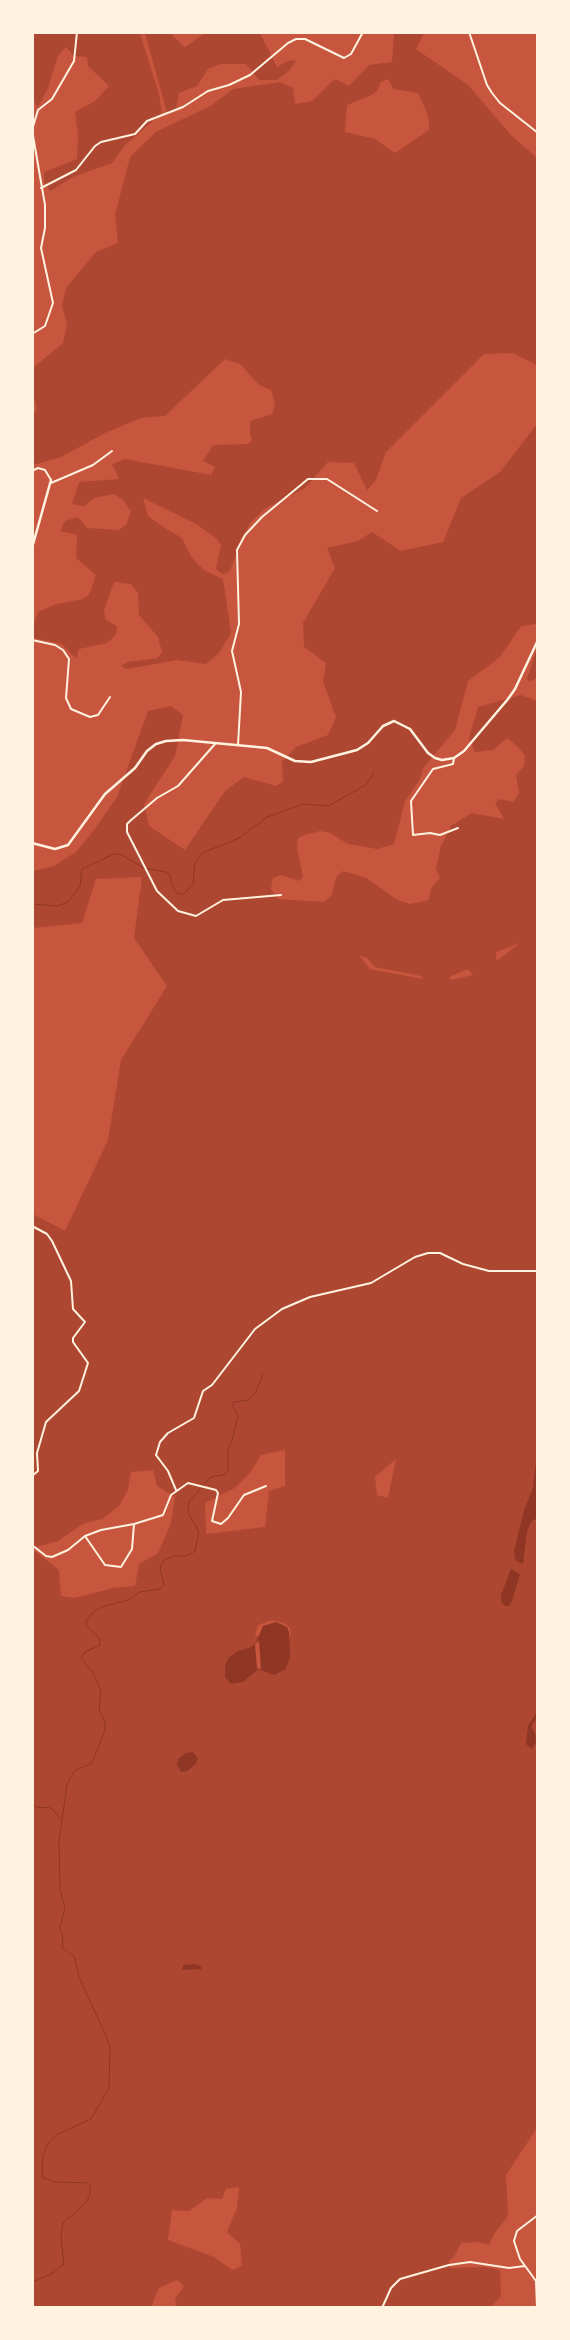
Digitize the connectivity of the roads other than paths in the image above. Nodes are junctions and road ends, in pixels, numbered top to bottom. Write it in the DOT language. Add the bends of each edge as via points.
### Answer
graph roads {
  1 [pos="76,32"];
  2 [pos="363,32"];
  3 [pos="469,32"];
  4 [pos="538,134"];
  5 [pos="41,188"];
  6 [pos="32,334"];
  7 [pos="112,451"];
  8 [pos="32,471"];
  9 [pos="51,481"];
  10 [pos="377,511"];
  11 [pos="32,548"];
  12 [pos="32,640"];
  13 [pos="538,640"];
  14 [pos="110,697"];
  15 [pos="215,744"];
  16 [pos="238,745"];
  17 [pos="454,758"];
  18 [pos="458,828"];
  19 [pos="32,843"];
  20 [pos="281,895"];
  21 [pos="32,1226"];
  22 [pos="538,1271"];
  23 [pos="32,1476"];
  24 [pos="266,1486"];
  25 [pos="176,1490"];
  26 [pos="134,1524"];
  27 [pos="85,1536"];
  28 [pos="32,1546"];
  29 [pos="538,2215"];
  30 [pos="525,2266"];
  31 [pos="382,2308"];
  32 [pos="536,2308"];
  1 -- 5 [label="street" via="74,61 52,99 35,115 32,130"];
  2 -- 5 [label="street" via="351,54 344,58 305,39 296,39 238,82 208,91 183,107 146,121 135,134 101,142 76,170"];
  3 -- 4 [label="street" via="492,93"];
  5 -- 6 [label="street" via="45,205 41,248 53,303 45,326"];
  7 -- 9 [label="street" via="93,465"];
  8 -- 9 [label="street" via="38,468 45,470"];
  9 -- 11 [label="main road"];
  10 -- 16 [label="street" via="327,479 308,479 245,535 237,550 239,624 232,651 241,692"];
  12 -- 14 [label="street" via="55,645 69,658 66,698 71,709 90,717 98,715"];
  13 -- 17 [label="main road" via="512,694 464,751"];
  15 -- 16 [label="main road"];
  15 -- 19 [label="main road" via="183,740 156,744 105,794 68,845 55,849"];
  15 -- 20 [label="street" via="178,786 157,798 130,821 127,832 157,891 171,906 186,914 202,914 223,900"];
  16 -- 17 [label="main road" via="267,748 295,761 311,762 358,750 383,726 394,721 410,729 435,758"];
  17 -- 18 [label="street" via="453,764 433,769 411,800 413,835 440,835"];
  21 -- 23 [label="street" via="47,1234 52,1241 71,1281 74,1313 85,1322 73,1342 88,1363 79,1390 46,1422 37,1453 38,1471"];
  22 -- 25 [label="street" via="489,1271 462,1264 440,1253 428,1252 371,1283 310,1297 282,1309 255,1329 203,1391 194,1418 160,1442 156,1455"];
  24 -- 25 [label="street" via="244,1495 225,1523 218,1525 212,1521 218,1497 216,1490 188,1483"];
  25 -- 26 [label="street" via="168,1499 163,1514"];
  26 -- 27 [label="street"];
  26 -- 27 [label="street" via="132,1549 121,1567 104,1565"];
  27 -- 28 [label="street" via="68,1550 52,1557"];
  29 -- 30 [label="street" via="514,2237 516,2251"];
  30 -- 31 [label="street" via="509,2268 470,2262 449,2264 400,2279 391,2288"];
  30 -- 32 [label="street" via="536,2282"];
}
